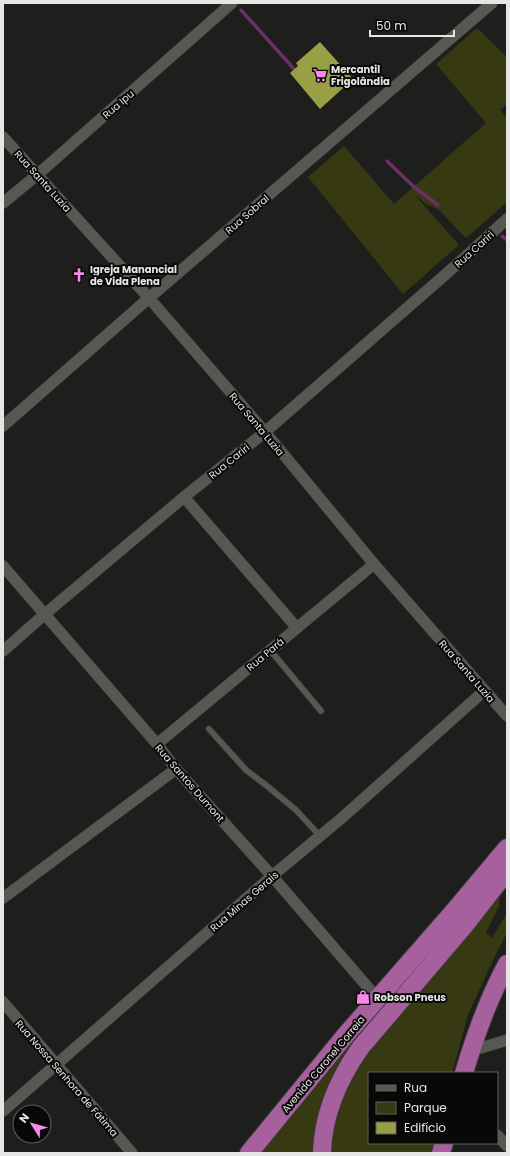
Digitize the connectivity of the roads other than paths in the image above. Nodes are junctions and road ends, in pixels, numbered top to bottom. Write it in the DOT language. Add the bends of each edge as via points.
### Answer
graph roads {
  1 [pos="232,3"];
  2 [pos="492,3"];
  3 [pos="3,137"];
  4 [pos="37,175"];
  5 [pos="3,203"];
  6 [pos="507,219"];
  7 [pos="149,298"];
  8 [pos="3,426"];
  9 [pos="265,432"];
  10 [pos="184,497"];
  11 [pos="374,564"];
  12 [pos="3,566"];
  13 [pos="45,614"];
  14 [pos="297,628"];
  15 [pos="270,650"];
  16 [pos="3,651"];
  17 [pos="484,691"];
  18 [pos="321,711"];
  19 [pos="507,716"];
  20 [pos="209,729"];
  21 [pos="157,744"];
  22 [pos="176,769"];
  23 [pos="320,836"];
  24 [pos="507,848"];
  25 [pos="507,871"];
  26 [pos="272,876"];
  27 [pos="3,898"];
  28 [pos="507,964"];
  29 [pos="378,999"];
  30 [pos="3,1002"];
  31 [pos="507,1040"];
  32 [pos="471,1051"];
  33 [pos="56,1065"];
  34 [pos="464,1072"];
  35 [pos="3,1111"];
  36 [pos="498,1136"];
  37 [pos="507,1146"];
  38 [pos="132,1153"];
  39 [pos="249,1153"];
  40 [pos="322,1153"];
  1 -- 4 [label="street, Rua Ipu"];
  2 -- 7 [label="street, Rua Sobral"];
  3 -- 4 [label="street, Rua Santa Luzia"];
  4 -- 5 [label="street, Rua Ipu"];
  4 -- 7 [label="street, Rua Santa Luzia"];
  6 -- 9 [label="street, Rua Cariri"];
  7 -- 8 [label="street, Rua Sobral"];
  7 -- 9 [label="street, Rua Santa Luzia"];
  9 -- 10 [label="street, Rua Cariri"];
  9 -- 11 [label="street, Rua Santa Luzia"];
  10 -- 13 [label="street, Rua Cariri"];
  10 -- 14 [label="street"];
  11 -- 14 [label="street, Rua Pará"];
  11 -- 17 [label="street, Rua Santa Luzia"];
  12 -- 13 [label="street, Rua Santos Dumont"];
  13 -- 16 [label="street, Rua Cariri"];
  13 -- 21 [label="street, Rua Santos Dumont"];
  14 -- 15 [label="street, Rua Pará"];
  15 -- 18 [label="lane"];
  15 -- 21 [label="street, Rua Pará"];
  17 -- 19 [label="street, Rua Santa Luzia"];
  17 -- 23 [label="street, Rua Minas Gerais"];
  20 -- 23 [label="lane" via="246,770 296,810"];
  21 -- 22 [label="street, Rua Santos Dumont"];
  22 -- 26 [label="street, Rua Santos Dumont"];
  22 -- 27 [label="street"];
  23 -- 26 [label="street, Rua Minas Gerais"];
  24 -- 29 [label="highway, Avenida Coronel Correia"];
  25 -- 40 [label="highway" via="348,1065 325,1124"];
  26 -- 29 [label="street, Rua Santos Dumont"];
  26 -- 33 [label="street, Rua Minas Gerais"];
  28 -- 32 [label="highway" via="492,995"];
  29 -- 39 [label="highway, Avenida Coronel Correia"];
  30 -- 33 [label="street, Rua Nossa Senhora de Fátima"];
  31 -- 32 [label="street"];
  32 -- 34 [label="highway"];
  33 -- 35 [label="street, Rua Minas Gerais"];
  33 -- 38 [label="street, Rua Nossa Senhora de Fátima"];
  36 -- 37 [label="street"];
}
